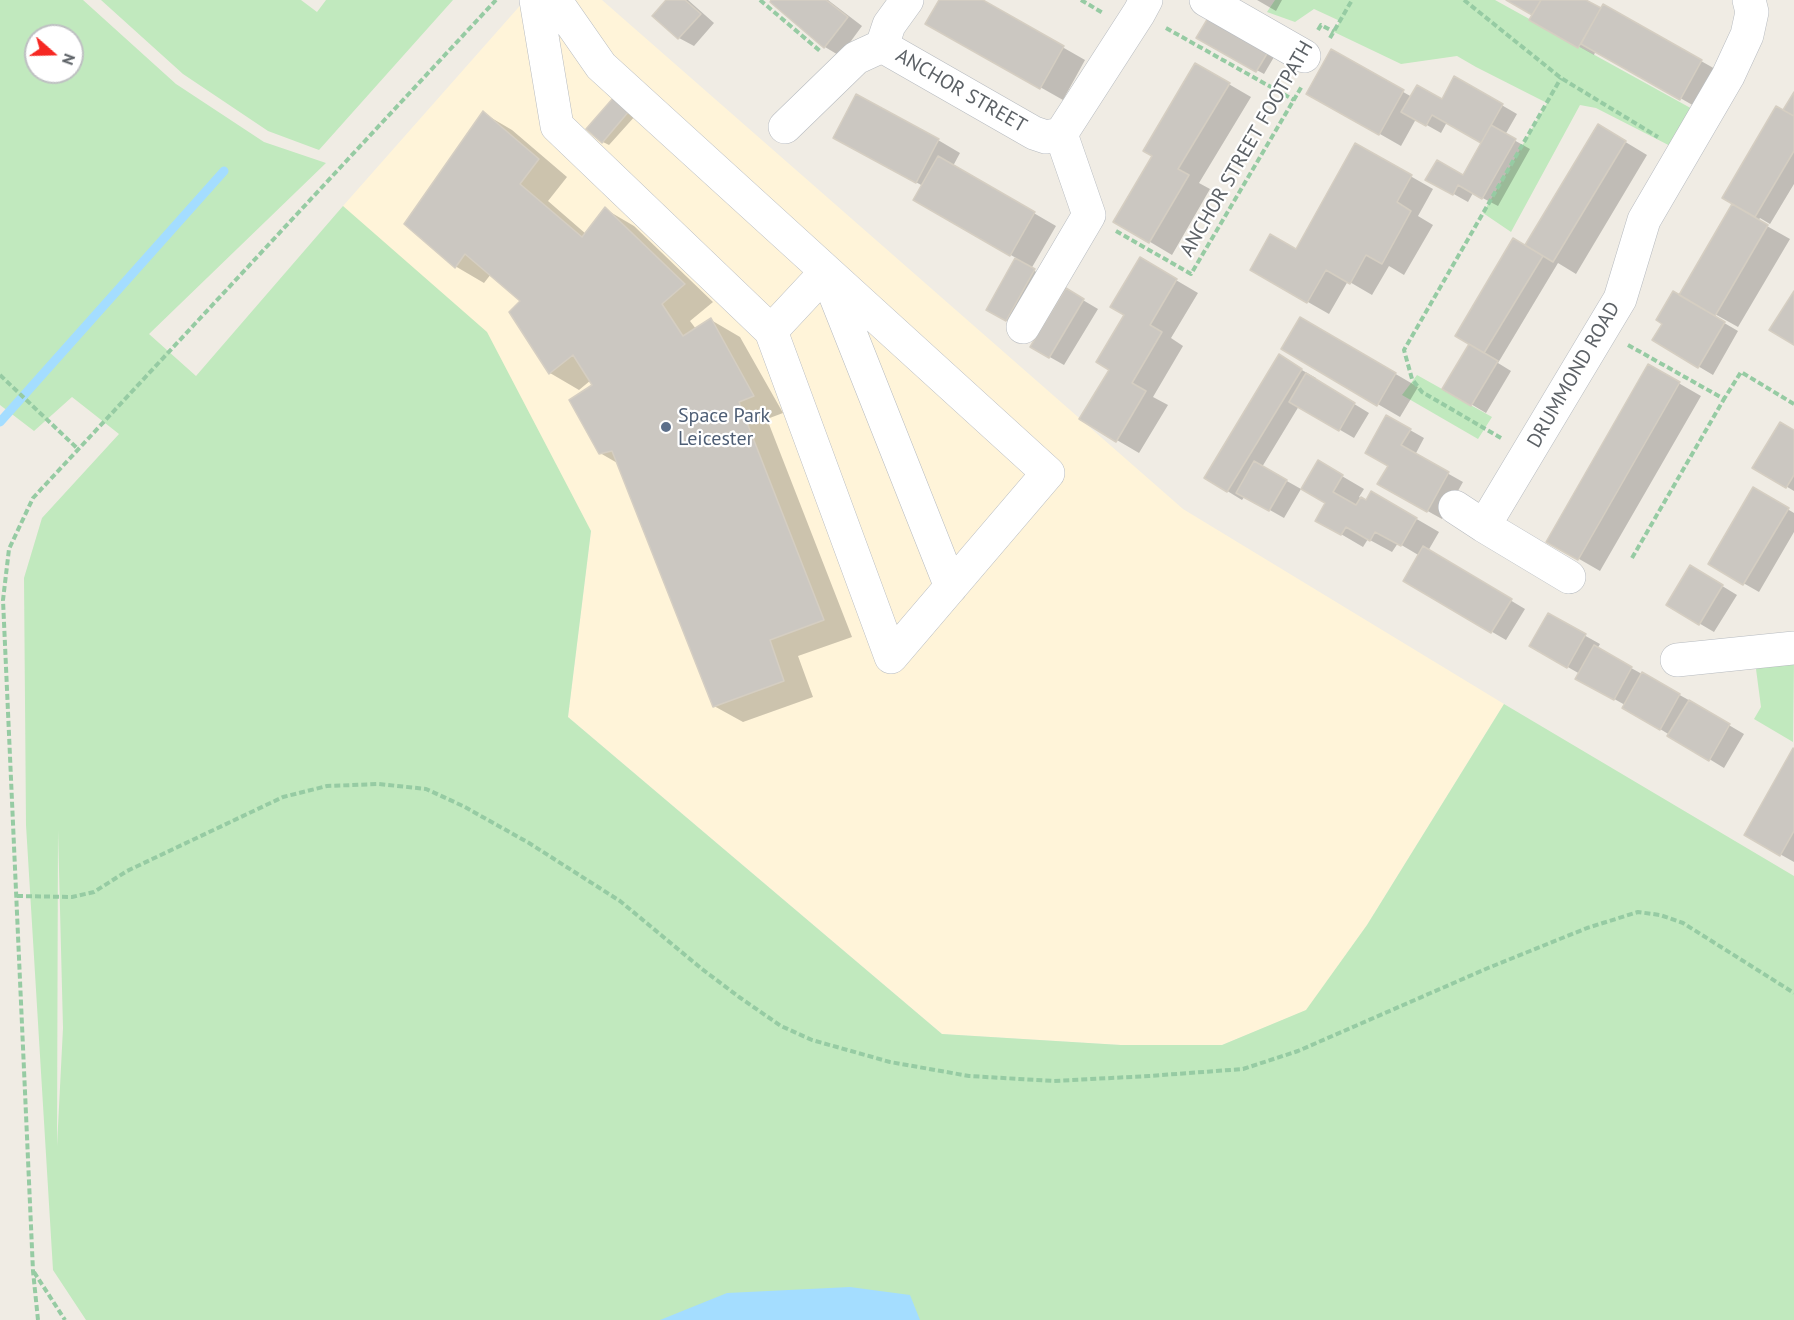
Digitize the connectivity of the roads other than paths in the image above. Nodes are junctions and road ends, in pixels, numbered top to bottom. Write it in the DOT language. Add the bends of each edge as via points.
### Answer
graph roads {
  1 [pos="536,0"];
  2 [pos="555,0"];
  3 [pos="908,0"];
  4 [pos="1206,0"];
  5 [pos="1749,0"];
  6 [pos="1142,6"];
  7 [pos="882,46"];
  8 [pos="1312,59"];
  9 [pos="785,127"];
  10 [pos="1061,134"];
  11 [pos="826,272"];
  12 [pos="1023,327"];
  13 [pos="771,331"];
  14 [pos="1455,507"];
  15 [pos="1484,526"];
  16 [pos="1569,578"];
  17 [pos="951,587"];
  18 [pos="1794,648"];
  19 [pos="1677,660"];
  1 -- 13 [label="street" via="557,126"];
  2 -- 11 [label="street" via="601,66"];
  3 -- 7 [label="street, ANCHOR STREET" via="889,25"];
  4 -- 8 [label="street"];
  5 -- 15 [label="street, DRUMMOND ROAD" via="1752,12 1747,35 1728,76 1644,220 1620,300"];
  6 -- 10 [label="street"];
  7 -- 9 [label="street, ANCHOR STREET" via="856,58"];
  7 -- 10 [label="street, ANCHOR STREET" via="1034,133 1046,137"];
  10 -- 12 [label="street" via="1089,215"];
  11 -- 13 [label="street"];
  11 -- 17 [label="street"];
  11 -- 17 [label="street" via="1048,474"];
  13 -- 17 [label="street" via="891,657"];
  14 -- 15 [label="street"];
  15 -- 16 [label="street"];
  18 -- 19 [label="street"];
}
